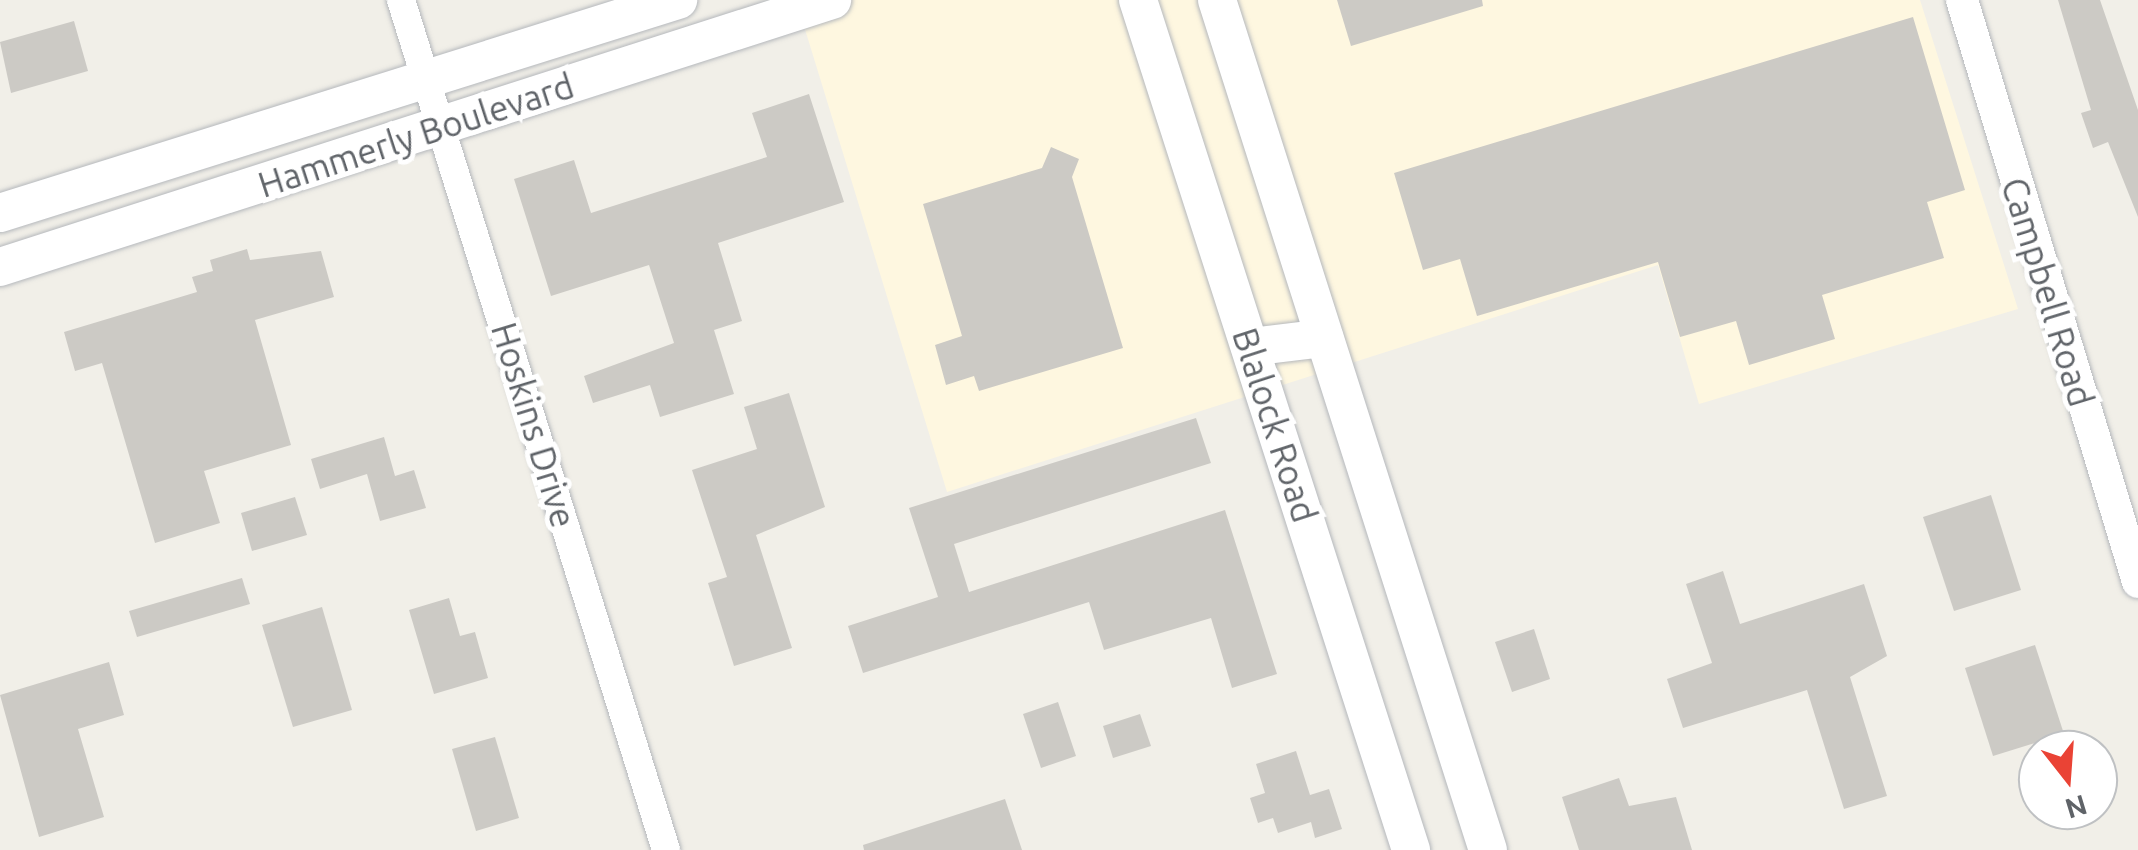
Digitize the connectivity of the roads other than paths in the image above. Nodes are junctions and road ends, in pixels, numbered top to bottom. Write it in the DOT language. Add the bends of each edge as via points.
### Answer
graph roads {
  1 [pos="401,0"];
  2 [pos="678,0"];
  3 [pos="832,0"];
  4 [pos="1138,0"];
  5 [pos="1217,0"];
  6 [pos="1962,0"];
  7 [pos="427,78"];
  8 [pos="442,128"];
  9 [pos="0,213"];
  10 [pos="0,267"];
  11 [pos="1324,338"];
  12 [pos="1250,347"];
  13 [pos="2138,582"];
  14 [pos="666,850"];
  15 [pos="1411,850"];
  16 [pos="1488,850"];
  1 -- 7 [label="street, Hoskins Drive"];
  2 -- 7 [label="main road, Hammerly Boulevard"];
  3 -- 8 [label="main road, Hammerly Boulevard"];
  4 -- 12 [label="main road, Blalock Road"];
  5 -- 11 [label="main road"];
  6 -- 13 [label="street, Campbell Road"];
  7 -- 8 [label="street, Hoskins Drive"];
  7 -- 9 [label="main road, Hammerly Boulevard"];
  8 -- 10 [label="main road, Hammerly Boulevard"];
  8 -- 14 [label="street, Hoskins Drive"];
  11 -- 12 [label="main road"];
  11 -- 16 [label="main road"];
  12 -- 15 [label="main road, Blalock Road"];
}
